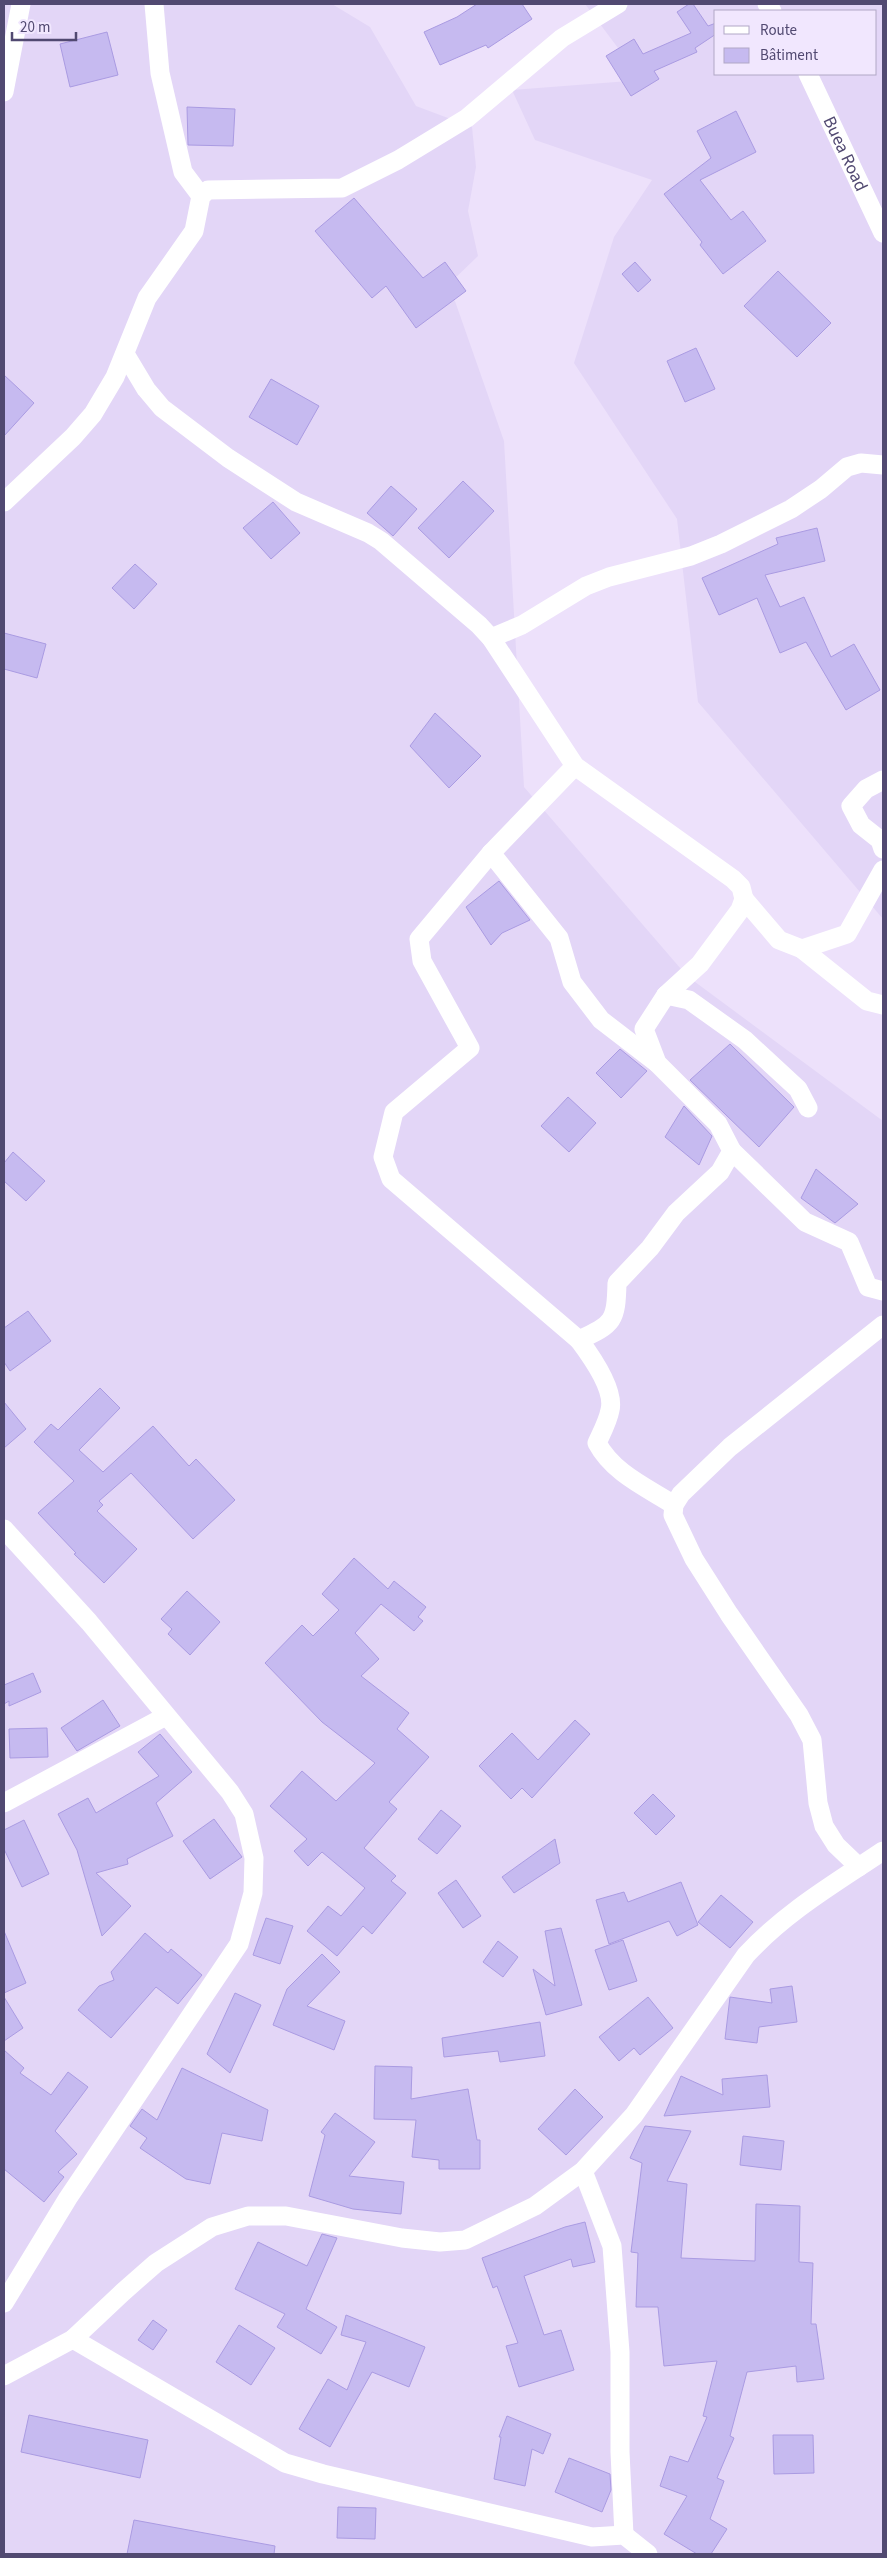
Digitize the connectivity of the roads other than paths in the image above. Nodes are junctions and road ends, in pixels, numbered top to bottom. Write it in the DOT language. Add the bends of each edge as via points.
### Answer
graph roads {
  1 [pos="21,4"];
  2 [pos="154,4"];
  3 [pos="618,4"];
  4 [pos="808,75"];
  5 [pos="4,92"];
  6 [pos="201,196"];
  7 [pos="883,233"];
  8 [pos="125,354"];
  9 [pos="883,466"];
  10 [pos="4,502"];
  11 [pos="491,638"];
  12 [pos="575,766"];
  13 [pos="883,780"];
  14 [pos="883,849"];
  15 [pos="492,853"];
  16 [pos="883,870"];
  17 [pos="744,898"];
  18 [pos="802,949"];
  19 [pos="666,995"];
  20 [pos="883,1006"];
  21 [pos="657,1063"];
  22 [pos="808,1108"];
  23 [pos="732,1151"];
  24 [pos="883,1291"];
  25 [pos="883,1325"];
  26 [pos="579,1340"];
  27 [pos="674,1505"];
  28 [pos="4,1529"];
  29 [pos="166,1716"];
  30 [pos="4,1803"];
  31 [pos="883,1851"];
  32 [pos="859,1867"];
  33 [pos="583,2171"];
  34 [pos="4,2304"];
  35 [pos="73,2340"];
  36 [pos="4,2376"];
  37 [pos="624,2535"];
  38 [pos="648,2554"];
  1 -- 5 [label="street"];
  2 -- 6 [label="street" via="160,73 183,172"];
  3 -- 6 [label="street" via="562,38 467,118 398,160 342,188 208,190"];
  4 -- 7 [label="street, Buea Road"];
  6 -- 8 [label="street" via="194,230 147,298"];
  8 -- 10 [label="street" via="93,414"];
  8 -- 11 [label="street" via="146,389 170,413 228,458 296,502 368,533 381,542"];
  9 -- 11 [label="street" via="861,463 847,467 791,510 721,544 691,556 608,577 586,586 522,625"];
  11 -- 12 [label="street"];
  12 -- 15 [label="street"];
  12 -- 17 [label="street" via="733,879"];
  13 -- 14 [label="street" via="866,788 852,806 861,826 880,840"];
  15 -- 21 [label="street" via="559,938 572,982 601,1020"];
  15 -- 26 [label="street" via="419,939 422,961 470,1048 394,1112 383,1157 392,1179"];
  16 -- 18 [label="street" via="847,934"];
  17 -- 18 [label="street" via="779,940"];
  17 -- 19 [label="street" via="740,910 700,964"];
  18 -- 20 [label="street" via="867,1001"];
  19 -- 21 [label="street" via="644,1029"];
  19 -- 22 [label="street" via="689,1000 745,1040 798,1088"];
  21 -- 23 [label="street" via="718,1124"];
  23 -- 24 [label="street" via="804,1222 849,1242 868,1288"];
  23 -- 26 [label="street" via="720,1172 676,1213 650,1248 617,1283 616,1311 610,1321 601,1330"];
  25 -- 27 [label="street" via="730,1447 681,1494"];
  26 -- 27 [label="street" via="594,1360 611,1398 611,1409 597,1443 605,1457 616,1468"];
  27 -- 32 [label="street" via="673,1515 694,1559 808,1731 824,1826 836,1845"];
  28 -- 29 [label="street" via="90,1622"];
  29 -- 30 [label="street"];
  29 -- 34 [label="street" via="230,1792 244,1814 254,1858 253,1885 239,1944 68,2198"];
  31 -- 32 [label="street"];
  32 -- 33 [label="street" via="825,1887 766,1933 746,1955 634,2115"];
  33 -- 35 [label="street" via="535,2206 465,2240 440,2242 402,2238 286,2216 248,2216 212,2227 156,2263"];
  33 -- 37 [label="street" via="612,2246 620,2352"];
  35 -- 36 [label="street"];
  35 -- 37 [label="street" via="285,2463 592,2537"];
  37 -- 38 [label="street"];
}
